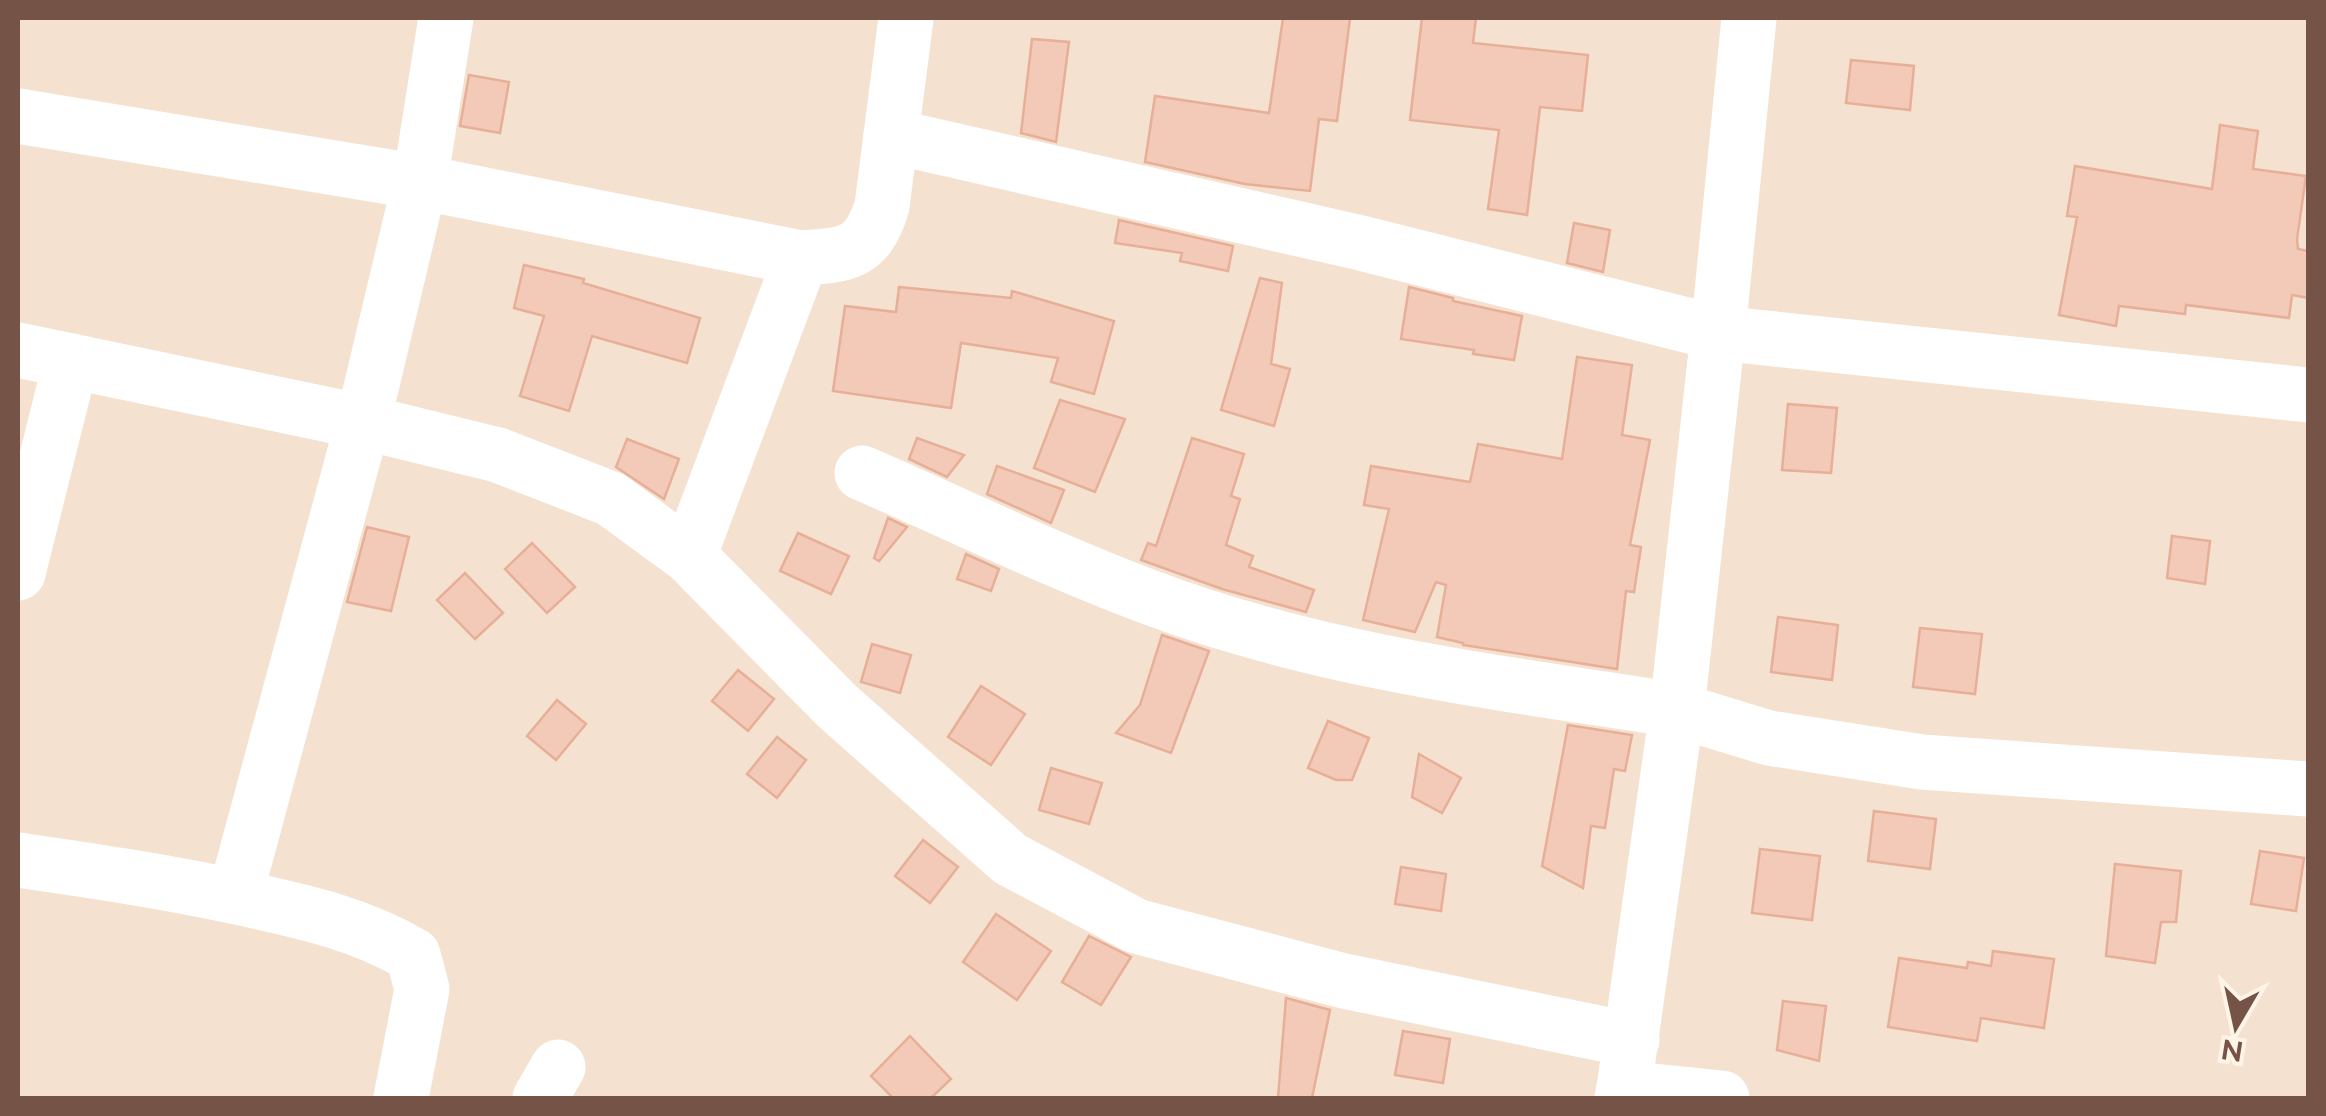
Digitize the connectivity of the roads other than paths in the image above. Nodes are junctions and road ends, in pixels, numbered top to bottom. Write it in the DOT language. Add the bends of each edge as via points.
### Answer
graph roads {
  1 [pos="446,18"];
  2 [pos="906,18"];
  3 [pos="1749,18"];
  4 [pos="18,116"];
  5 [pos="891,136"];
  6 [pos="420,182"];
  7 [pos="802,258"];
  8 [pos="1718,333"];
  9 [pos="18,350"];
  10 [pos="71,361"];
  11 [pos="2308,395"];
  12 [pos="363,422"];
  13 [pos="862,473"];
  14 [pos="689,556"];
  15 [pos="18,574"];
  16 [pos="1677,710"];
  17 [pos="2308,788"];
  18 [pos="18,860"];
  19 [pos="235,896"];
  20 [pos="1626,1076"];
  21 [pos="401,1098"];
  22 [pos="1722,1098"];
  1 -- 6 [label="street"];
  2 -- 5 [label="street"];
  3 -- 8 [label="street"];
  4 -- 6 [label="street"];
  5 -- 7 [label="street" via="873,234 845,255"];
  5 -- 8 [label="street"];
  6 -- 7 [label="street"];
  6 -- 12 [label="street"];
  7 -- 14 [label="street"];
  8 -- 11 [label="street"];
  8 -- 16 [label="street"];
  9 -- 10 [label="street"];
  10 -- 12 [label="street"];
  10 -- 15 [label="street"];
  12 -- 14 [label="street" via="498,454 611,498"];
  12 -- 19 [label="street"];
  13 -- 16 [label="street" via="1150,598 1312,647"];
  14 -- 20 [label="street" via="836,706 1010,859 1136,926 1344,981"];
  16 -- 17 [label="street" via="1769,738 1922,762"];
  16 -- 20 [label="street"];
  18 -- 19 [label="street"];
  19 -- 21 [label="street" via="328,916 414,954 422,989"];
  20 -- 22 [label="street"];
}
